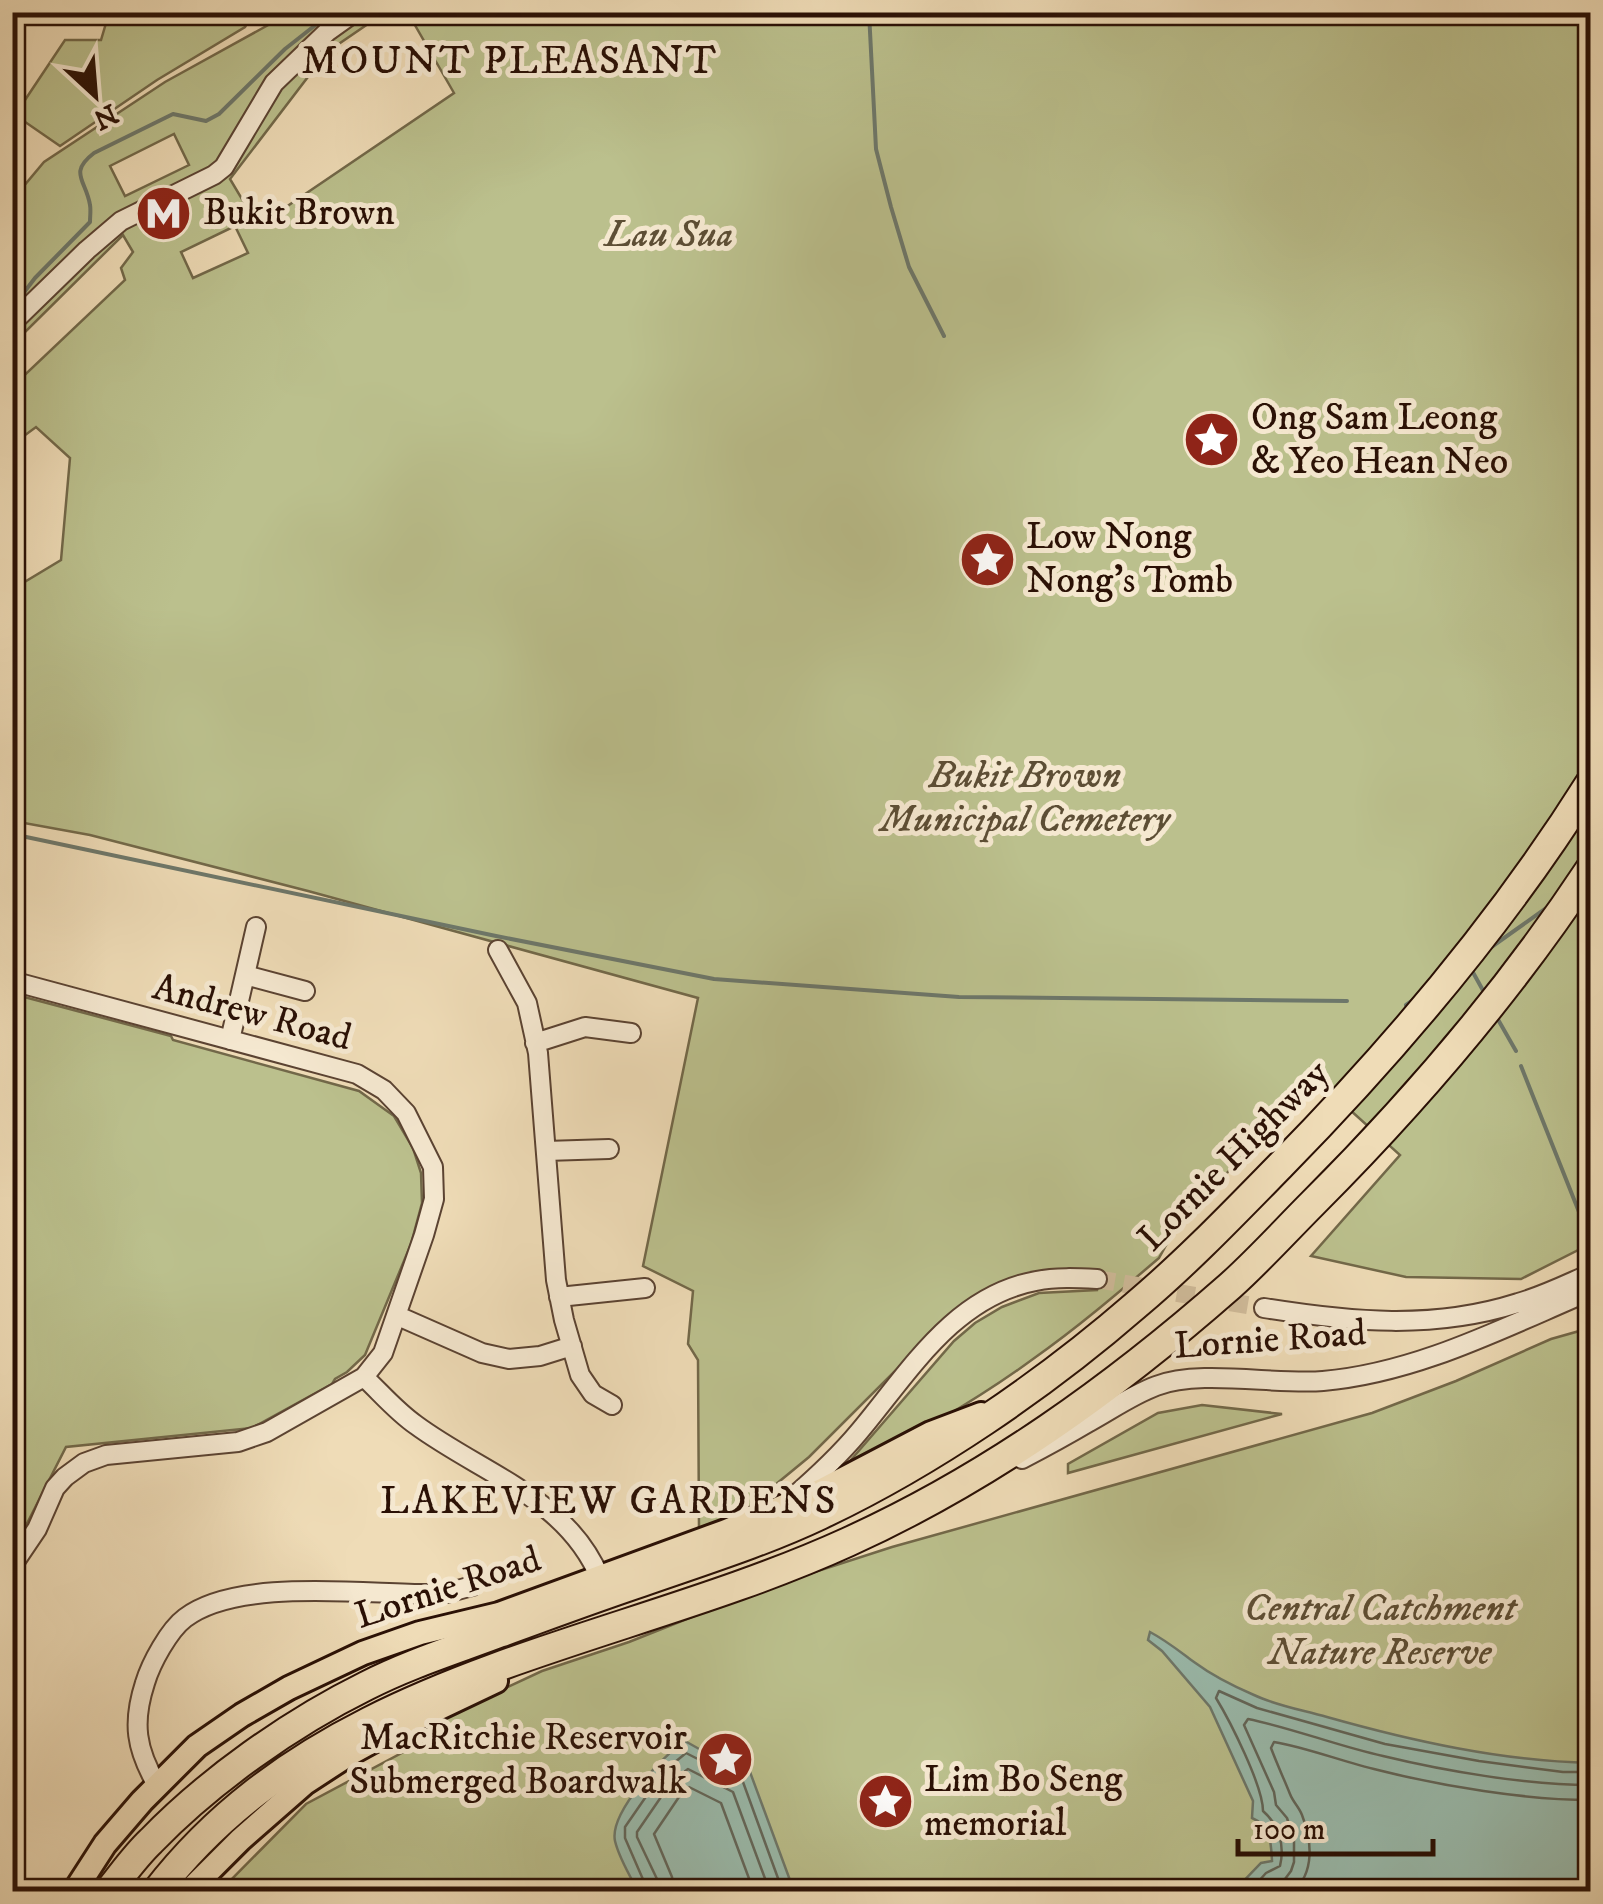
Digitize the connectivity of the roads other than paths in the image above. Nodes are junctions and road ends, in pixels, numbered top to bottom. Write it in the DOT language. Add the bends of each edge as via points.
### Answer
graph roads {
  1 [pos="354,12"];
  2 [pos="12,324"];
  3 [pos="1590,783"];
  4 [pos="1590,869"];
  5 [pos="256,927"];
  6 [pos="498,950"];
  7 [pos="245,975"];
  8 [pos="12,981"];
  9 [pos="305,990"];
  10 [pos="631,1033"];
  11 [pos="230,1040"];
  12 [pos="535,1043"];
  13 [pos="608,1149"];
  14 [pos="546,1151"];
  15 [pos="1590,1274"];
  16 [pos="1097,1279"];
  17 [pos="645,1288"];
  18 [pos="1590,1291"];
  19 [pos="559,1297"];
  20 [pos="1264,1308"];
  21 [pos="398,1316"];
  22 [pos="572,1346"];
  23 [pos="364,1377"];
  24 [pos="612,1405"];
  25 [pos="1003,1406"];
  26 [pos="963,1484"];
  27 [pos="853,1499"];
  28 [pos="776,1511"];
  29 [pos="12,1566"];
  30 [pos="600,1578"];
  31 [pos="472,1586"];
  32 [pos="689,1605"];
  33 [pos="157,1785"];
  34 [pos="74,1892"];
  35 [pos="108,1892"];
  36 [pos="156,1892"];
  37 [pos="188,1892"];
  1 -- 2 [label="street" via="274,83 224,167 121,221"];
  3 -- 25 [label="highway, Lornie Highway" via="1523,884 1388,1053 1194,1253 1136,1306"];
  4 -- 26 [label="highway" via="1429,1082 1232,1284 1102,1392"];
  5 -- 7 [label="street"];
  6 -- 12 [label="street" via="527,1003"];
  7 -- 9 [label="street"];
  7 -- 11 [label="street"];
  8 -- 11 [label="street, Andrew Road"];
  10 -- 12 [label="street" via="586,1027"];
  11 -- 21 [label="street, Andrew Road" via="357,1074 406,1113 433,1166 434,1199"];
  12 -- 14 [label="street"];
  13 -- 14 [label="street"];
  14 -- 19 [label="street"];
  15 -- 20 [label="street" via="1492,1311 1420,1321 1332,1319"];
  16 -- 28 [label="street" via="1033,1281 952,1322 846,1448"];
  17 -- 19 [label="street"];
  18 -- 26 [label="street, Lornie Road" via="1411,1364 1370,1374 1158,1385 1014,1464"];
  19 -- 22 [label="street"];
  21 -- 22 [label="street" via="509,1359"];
  21 -- 23 [label="street, Andrew Road" via="384,1352"];
  22 -- 24 [label="street" via="580,1375"];
  23 -- 29 [label="street" via="238,1442 106,1454 84,1463 55,1488"];
  23 -- 30 [label="street" via="413,1424 529,1495 572,1532"];
  25 -- 27 [label="highway, Lornie Highway"];
  25 -- 28 [label="main road, Lornie Road" via="932,1433"];
  26 -- 32 [label="highway" via="848,1542"];
  27 -- 35 [label="highway, Lornie Road" via="760,1540 364,1686 227,1773 150,1841"];
  28 -- 30 [label="main road, Lornie Road"];
  30 -- 33 [label="main road, Lornie Road" via="363,1653 242,1714"];
  31 -- 33 [label="street, Lornie Road" via="427,1594 246,1594 184,1618 150,1666 137,1714 138,1746"];
  32 -- 36 [label="highway" via="506,1663 383,1713 240,1803"];
  32 -- 37 [label="main road" via="518,1671 352,1753 305,1783"];
  33 -- 34 [label="main road, Lornie Road"];
}
